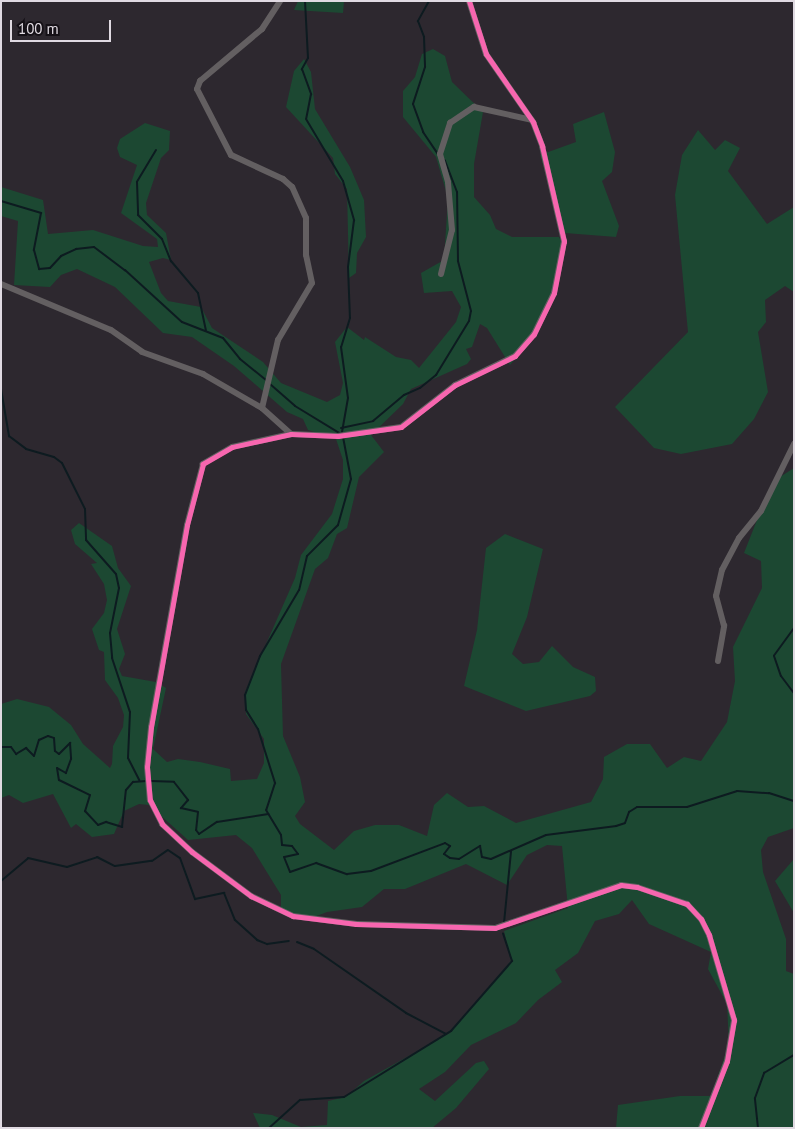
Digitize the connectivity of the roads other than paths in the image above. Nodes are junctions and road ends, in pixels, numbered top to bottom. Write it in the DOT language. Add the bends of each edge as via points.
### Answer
graph roads {
  1 [pos="280,1"];
  2 [pos="469,1"];
  3 [pos="532,120"];
  4 [pos="441,274"];
  5 [pos="1,284"];
  6 [pos="262,408"];
  7 [pos="292,434"];
  8 [pos="794,444"];
  9 [pos="718,661"];
  10 [pos="701,1128"];
  1 -- 6 [label="street" via="262,28 197,86 231,156 283,178 292,187 306,218 306,254 312,283 278,340"];
  2 -- 3 [label="street" via="486,54"];
  3 -- 4 [label="street" via="474,107 450,123 440,154 448,182 452,230"];
  3 -- 7 [label="street" via="559,212 564,250 554,293 534,334 515,356 455,385 407,424 386,431 338,436"];
  5 -- 6 [label="street" via="111,330 142,352 203,374"];
  6 -- 7 [label="street"];
  7 -- 10 [label="street" via="232,448 209,458 199,472 151,727 148,786 155,812 168,831 251,896 293,916 356,924 495,928 621,885 637,887 687,904 701,919 709,935 734,1020 727,1061"];
  8 -- 9 [label="street" via="762,511 739,538 722,570 716,596 724,626"];
}
